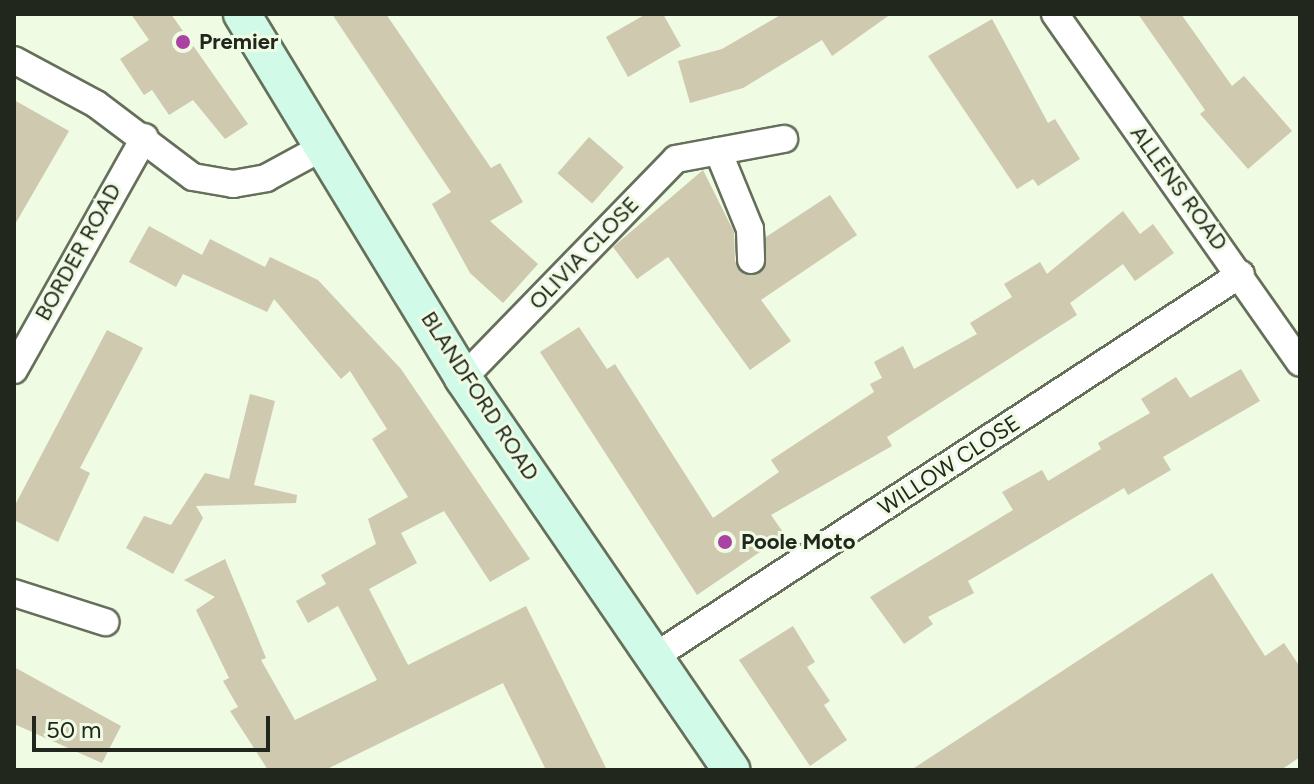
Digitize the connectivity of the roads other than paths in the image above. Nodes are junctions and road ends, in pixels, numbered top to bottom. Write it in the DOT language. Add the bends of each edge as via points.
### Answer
graph roads {
  1 [pos="242,14"];
  2 [pos="1055,14"];
  3 [pos="14,60"];
  4 [pos="145,137"];
  5 [pos="784,139"];
  6 [pos="325,146"];
  7 [pos="718,151"];
  8 [pos="751,260"];
  9 [pos="1241,274"];
  10 [pos="1300,363"];
  11 [pos="14,370"];
  12 [pos="463,378"];
  13 [pos="14,593"];
  14 [pos="105,622"];
  15 [pos="657,655"];
  16 [pos="731,770"];
  1 -- 6 [label="main road, BLANDFORD ROAD"];
  2 -- 9 [label="street, ALLENS ROAD"];
  3 -- 4 [label="street"];
  4 -- 6 [label="street" via="193,177 233,184 266,178"];
  4 -- 11 [label="street, BORDER ROAD"];
  5 -- 7 [label="street, OLIVIA CLOSE"];
  6 -- 12 [label="main road, BLANDFORD ROAD"];
  7 -- 8 [label="street" via="746,216"];
  7 -- 12 [label="street, OLIVIA CLOSE" via="676,159"];
  9 -- 10 [label="street, ALLENS ROAD"];
  9 -- 15 [label="street, WILLOW CLOSE"];
  12 -- 15 [label="main road, BLANDFORD ROAD"];
  13 -- 14 [label="street"];
  15 -- 16 [label="main road, BLANDFORD ROAD"];
}
